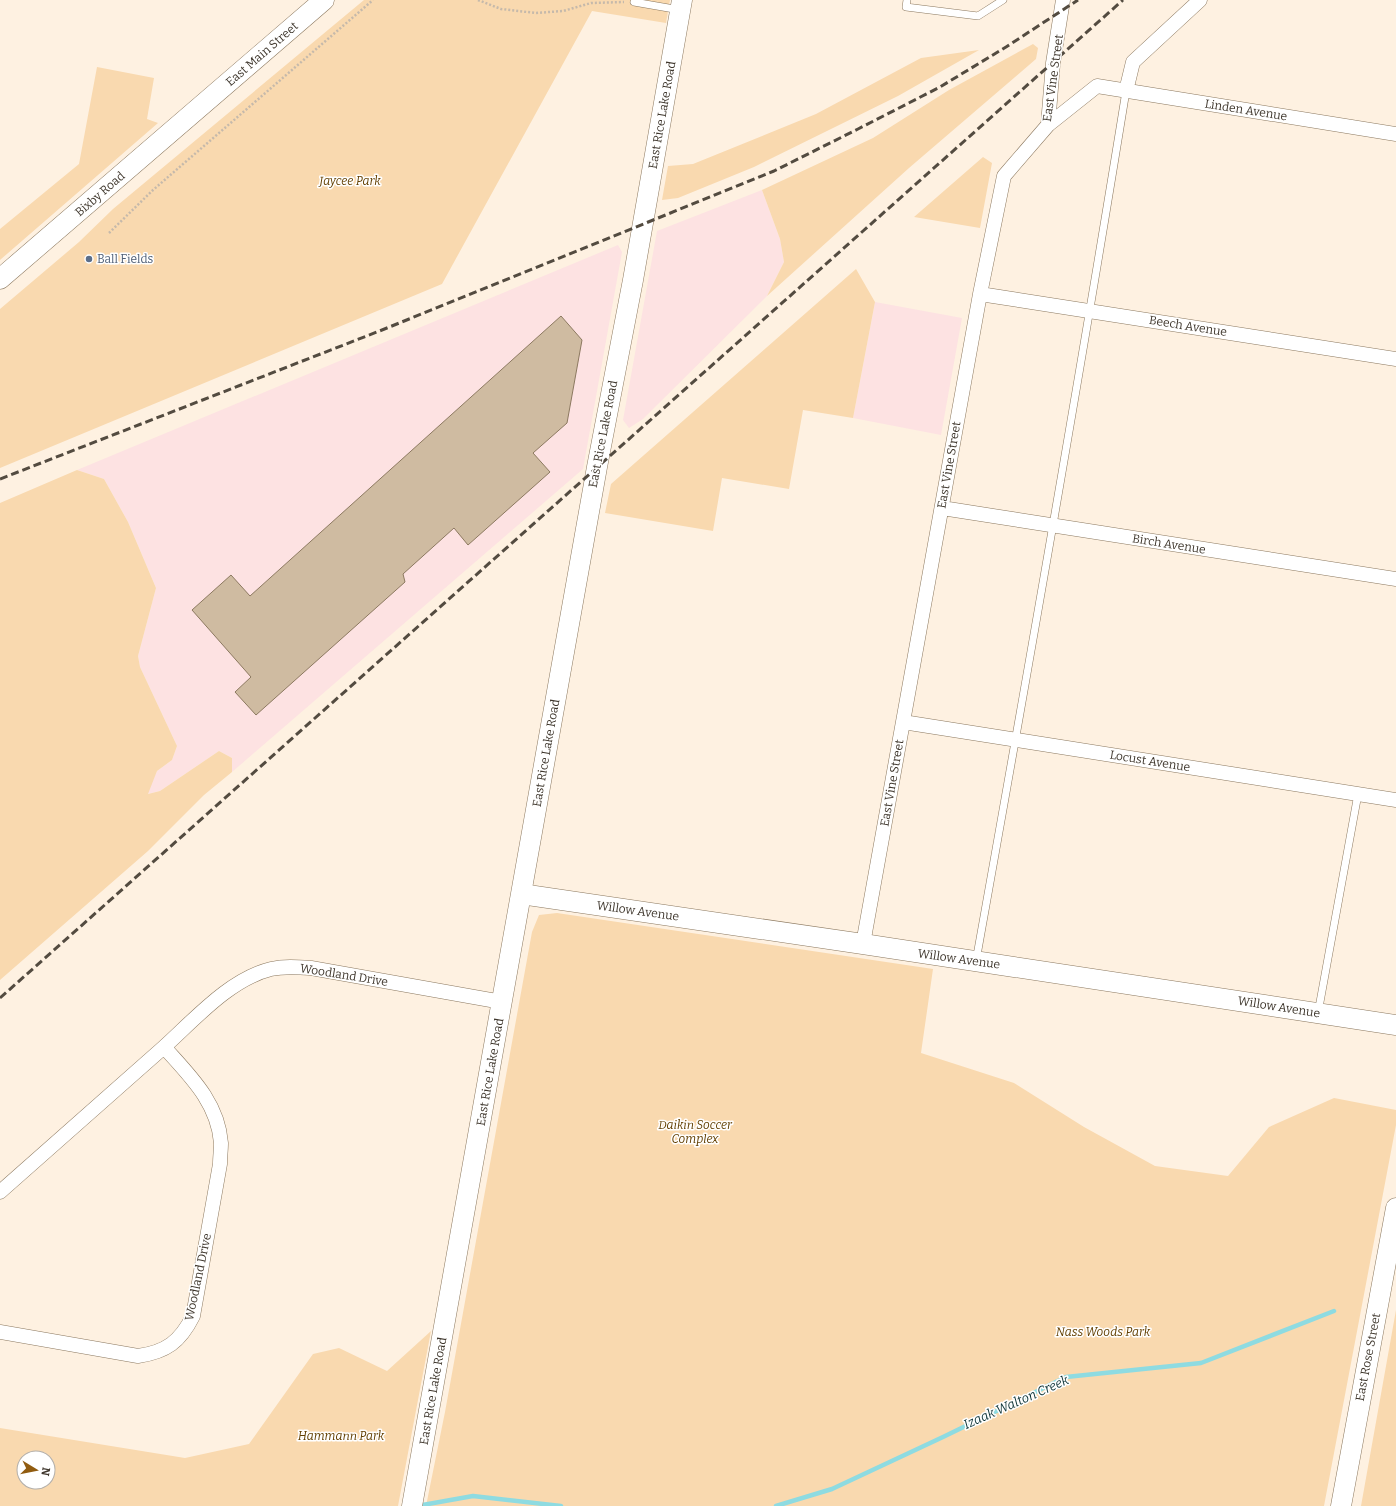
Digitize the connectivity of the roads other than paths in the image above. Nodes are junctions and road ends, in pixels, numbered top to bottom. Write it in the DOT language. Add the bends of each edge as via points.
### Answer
graph roads {
  1 [pos="324,0"];
  2 [pos="907,0"];
  3 [pos="1003,0"];
  4 [pos="1063,0"];
  5 [pos="1200,0"];
  6 [pos="634,1"];
  7 [pos="681,5"];
  8 [pos="1126,91"];
  9 [pos="199,107"];
  10 [pos="1048,125"];
  11 [pos="1396,134"];
  12 [pos="0,280"];
  13 [pos="980,294"];
  14 [pos="1090,311"];
  15 [pos="1396,359"];
  16 [pos="942,508"];
  17 [pos="1054,526"];
  18 [pos="1396,577"];
  19 [pos="903,722"];
  20 [pos="1016,740"];
  21 [pos="1358,794"];
  22 [pos="1396,800"];
  23 [pos="521,894"];
  24 [pos="863,944"];
  25 [pos="976,961"];
  26 [pos="502,1002"];
  27 [pos="1318,1013"];
  28 [pos="1396,1025"];
  29 [pos="164,1046"];
  30 [pos="0,1192"];
  31 [pos="1396,1208"];
  32 [pos="0,1332"];
  33 [pos="412,1506"];
  34 [pos="1341,1506"];
  1 -- 9 [label="street, East Main Street"];
  2 -- 3 [label="lane" via="906,7 978,16"];
  4 -- 10 [label="street, East Vine Street" via="1053,63"];
  5 -- 8 [label="street" via="1133,62"];
  6 -- 7 [label="lane"];
  7 -- 23 [label="street, East Rice Lake Road"];
  8 -- 10 [label="street, Linden Avenue" via="1097,86"];
  8 -- 11 [label="street, Linden Avenue"];
  8 -- 14 [label="lane"];
  9 -- 12 [label="street, Bixby Road"];
  10 -- 13 [label="street, East Vine Street" via="1004,176"];
  13 -- 14 [label="street, Beech Avenue"];
  13 -- 16 [label="street, East Vine Street"];
  14 -- 15 [label="street, Beech Avenue"];
  14 -- 17 [label="lane"];
  16 -- 17 [label="street, Birch Avenue"];
  16 -- 19 [label="street, East Vine Street"];
  17 -- 18 [label="street, Birch Avenue"];
  17 -- 20 [label="lane"];
  19 -- 20 [label="street, Locust Avenue"];
  19 -- 24 [label="street, East Vine Street"];
  20 -- 21 [label="street, Locust Avenue"];
  20 -- 25 [label="lane"];
  21 -- 22 [label="street, Locust Avenue"];
  21 -- 27 [label="lane"];
  23 -- 24 [label="street, Willow Avenue"];
  23 -- 26 [label="street, East Rice Lake Road"];
  24 -- 25 [label="street, Willow Avenue"];
  25 -- 27 [label="street, Willow Avenue"];
  26 -- 29 [label="street, Woodland Drive" via="311,968 278,968 255,974 239,982"];
  26 -- 33 [label="street, East Rice Lake Road"];
  27 -- 28 [label="street, Willow Avenue"];
  29 -- 30 [label="street, Woodland Drive"];
  29 -- 32 [label="street, Woodland Drive" via="202,1090 218,1125 221,1143 220,1164 193,1316 187,1329 178,1340 165,1349 138,1356"];
  31 -- 34 [label="street, East Rose Street"];
}
